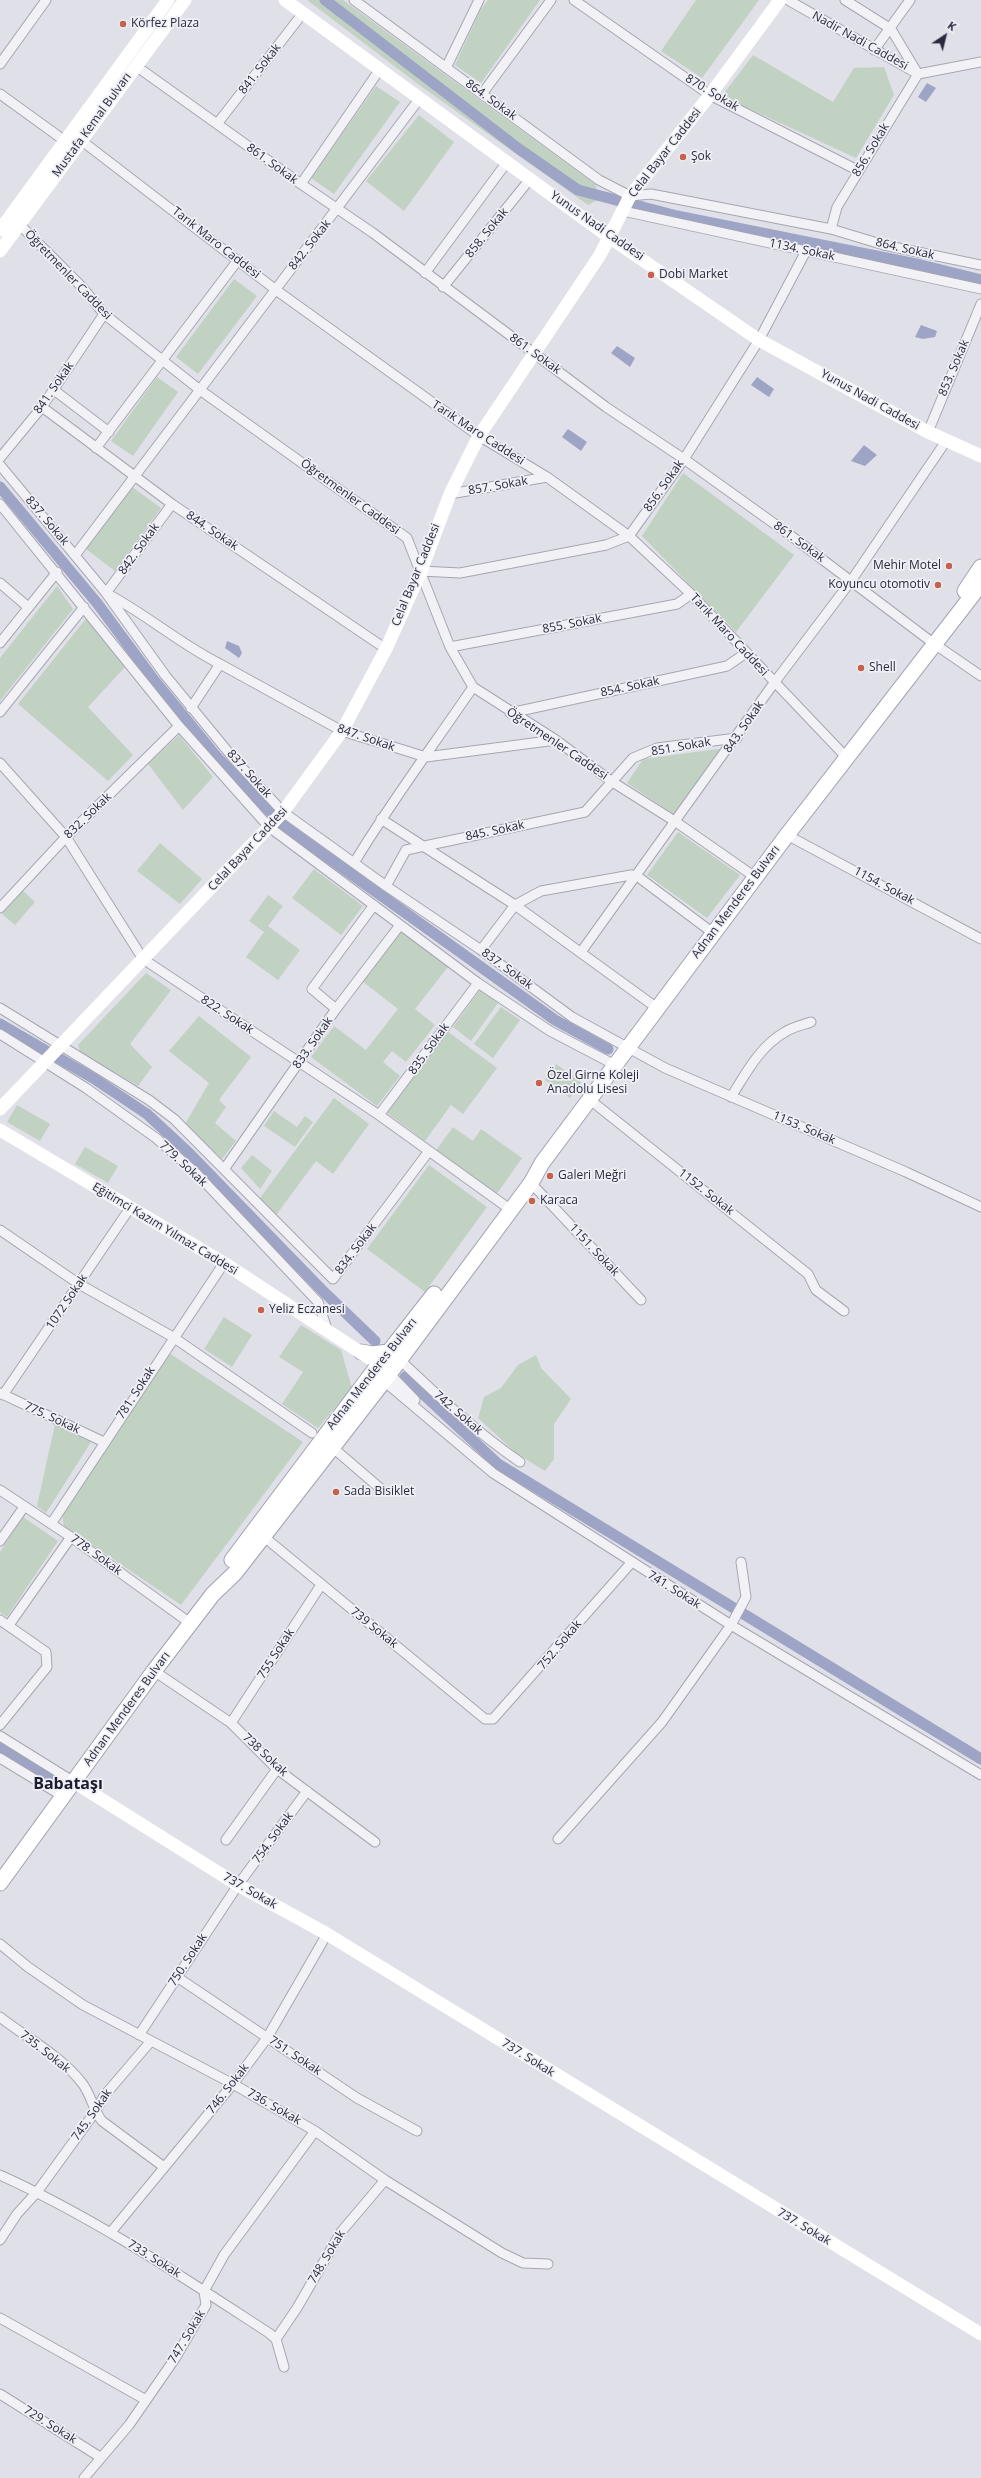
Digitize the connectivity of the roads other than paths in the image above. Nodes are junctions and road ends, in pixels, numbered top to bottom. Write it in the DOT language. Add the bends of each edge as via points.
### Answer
graph roads {
  1 [pos="46,0"];
  2 [pos="168,0"];
  3 [pos="185,0"];
  4 [pos="284,0"];
  5 [pos="354,0"];
  6 [pos="551,0"];
  7 [pos="574,0"];
  8 [pos="780,0"];
  9 [pos="788,0"];
  10 [pos="845,0"];
  11 [pos="910,0"];
  12 [pos="474,2"];
  13 [pos="303,13"];
  14 [pos="891,29"];
  15 [pos="874,50"];
  16 [pos="981,62"];
  17 [pos="0,64"];
  18 [pos="136,66"];
  19 [pos="446,68"];
  20 [pos="380,70"];
  21 [pos="918,74"];
  22 [pos="0,94"];
  23 [pos="482,94"];
  24 [pos="710,95"];
  25 [pos="420,98"];
  26 [pos="217,124"];
  27 [pos="82,140"];
  28 [pos="65,141"];
  29 [pos="507,162"];
  30 [pos="859,171"];
  31 [pos="530,179"];
  32 [pos="300,184"];
  33 [pos="630,197"];
  34 [pos="338,209"];
  35 [pos="623,211"];
  36 [pos="20,224"];
  37 [pos="1,225"];
  38 [pos="831,229"];
  39 [pos="609,237"];
  40 [pos="0,251"];
  41 [pos="806,251"];
  42 [pos="238,260"];
  43 [pos="981,265"];
  44 [pos="425,273"];
  45 [pos="443,287"];
  46 [pos="981,289"];
  47 [pos="276,290"];
  48 [pos="981,304"];
  49 [pos="104,314"];
  50 [pos="759,340"];
  51 [pos="535,354"];
  52 [pos="163,362"];
  53 [pos="54,390"];
  54 [pos="200,390"];
  55 [pos="42,408"];
  56 [pos="109,432"];
  57 [pos="928,432"];
  58 [pos="479,436"];
  59 [pos="946,441"];
  60 [pos="96,448"];
  61 [pos="981,456"];
  62 [pos="0,458"];
  63 [pos="684,459"];
  64 [pos="0,465"];
  65 [pos="981,465"];
  66 [pos="133,476"];
  67 [pos="548,477"];
  68 [pos="450,494"];
  69 [pos="0,504"];
  70 [pos="172,504"];
  71 [pos="629,536"];
  72 [pos="76,554"];
  73 [pos="981,567"];
  74 [pos="421,571"];
  75 [pos="57,572"];
  76 [pos="851,581"];
  77 [pos="0,583"];
  78 [pos="981,584"];
  79 [pos="106,593"];
  80 [pos="690,594"];
  81 [pos="28,607"];
  82 [pos="84,607"];
  83 [pos="0,643"];
  84 [pos="933,643"];
  85 [pos="450,647"];
  86 [pos="386,649"];
  87 [pos="746,653"];
  88 [pos="220,664"];
  89 [pos="981,676"];
  90 [pos="774,683"];
  91 [pos="473,687"];
  92 [pos="191,708"];
  93 [pos="0,712"];
  94 [pos="510,713"];
  95 [pos="179,726"];
  96 [pos="342,731"];
  97 [pos="737,738"];
  98 [pos="556,740"];
  99 [pos="846,757"];
  100 [pos="426,758"];
  101 [pos="0,763"];
  102 [pos="611,781"];
  103 [pos="283,812"];
  104 [pos="381,819"];
  105 [pos="676,822"];
  106 [pos="268,828"];
  107 [pos="787,835"];
  108 [pos="66,837"];
  109 [pos="423,846"];
  110 [pos="354,863"];
  111 [pos="637,876"];
  112 [pos="755,877"];
  113 [pos="386,886"];
  114 [pos="374,905"];
  115 [pos="515,905"];
  116 [pos="0,908"];
  117 [pos="400,925"];
  118 [pos="713,933"];
  119 [pos="981,939"];
  120 [pos="481,950"];
  121 [pos="581,952"];
  122 [pos="143,959"];
  123 [pos="478,983"];
  124 [pos="0,1008"];
  125 [pos="657,1008"];
  126 [pos="336,1009"];
  127 [pos="811,1022"];
  128 [pos="0,1034"];
  129 [pos="61,1045"];
  130 [pos="628,1047"];
  131 [pos="44,1062"];
  132 [pos="300,1062"];
  133 [pos="614,1065"];
  134 [pos="732,1097"];
  135 [pos="589,1099"];
  136 [pos="0,1109"];
  137 [pos="379,1115"];
  138 [pos="0,1130"];
  139 [pos="429,1151"];
  140 [pos="542,1163"];
  141 [pos="225,1168"];
  142 [pos="531,1183"];
  143 [pos="507,1207"];
  144 [pos="981,1207"];
  145 [pos="130,1208"];
  146 [pos="0,1230"];
  147 [pos="224,1263"];
  148 [pos="79,1284"];
  149 [pos="641,1300"];
  150 [pos="844,1311"];
  151 [pos="328,1332"];
  152 [pos="173,1337"];
  153 [pos="361,1352"];
  154 [pos="394,1356"];
  155 [pos="381,1373"];
  156 [pos="1,1394"];
  157 [pos="312,1433"];
  158 [pos="104,1442"];
  159 [pos="332,1447"];
  160 [pos="520,1462"];
  161 [pos="381,1489"];
  162 [pos="0,1490"];
  163 [pos="24,1507"];
  164 [pos="51,1524"];
  165 [pos="263,1536"];
  166 [pos="71,1537"];
  167 [pos="0,1541"];
  168 [pos="741,1562"];
  169 [pos="631,1563"];
  170 [pos="321,1585"];
  171 [pos="213,1594"];
  172 [pos="0,1620"];
  173 [pos="190,1623"];
  174 [pos="9,1625"];
  175 [pos="731,1625"];
  176 [pos="154,1671"];
  177 [pos="485,1719"];
  178 [pos="231,1723"];
  179 [pos="0,1725"];
  180 [pos="0,1736"];
  181 [pos="0,1758"];
  182 [pos="277,1769"];
  183 [pos="981,1775"];
  184 [pos="74,1782"];
  185 [pos="307,1791"];
  186 [pos="64,1797"];
  187 [pos="558,1839"];
  188 [pos="226,1840"];
  189 [pos="375,1842"];
  190 [pos="0,1883"];
  191 [pos="238,1885"];
  192 [pos="327,1934"];
  193 [pos="0,1944"];
  194 [pos="177,1977"];
  195 [pos="0,2017"];
  196 [pos="139,2035"];
  197 [pos="267,2038"];
  198 [pos="151,2041"];
  199 [pos="233,2084"];
  200 [pos="95,2112"];
  201 [pos="315,2131"];
  202 [pos="417,2131"];
  203 [pos="164,2167"];
  204 [pos="0,2175"];
  205 [pos="385,2180"];
  206 [pos="37,2192"];
  207 [pos="111,2232"];
  208 [pos="0,2240"];
  209 [pos="548,2264"];
  210 [pos="204,2290"];
  211 [pos="0,2318"];
  212 [pos="981,2334"];
  213 [pos="276,2338"];
  214 [pos="284,2366"];
  215 [pos="1,2396"];
  216 [pos="146,2400"];
  217 [pos="100,2457"];
  218 [pos="84,2478"];
  1 -- 17 [label="street"];
  2 -- 28 [label="street, Mustafa Kemal Bulvarı"];
  3 -- 18 [label="street, Mustafa Kemal Bulvarı"];
  4 -- 13 [label="street, Yunus Nadi Caddesi"];
  5 -- 19 [label="street, 864. Sokak"];
  6 -- 23 [label="street"];
  7 -- 24 [label="street, 870. Sokak"];
  8 -- 24 [label="street, Celal Bayar Caddesi"];
  9 -- 15 [label="street, Nadir Nadi Caddesi"];
  10 -- 14 [label="street"];
  11 -- 14 [label="street"];
  12 -- 19 [label="street"];
  13 -- 20 [label="street, Yunus Nadi Caddesi"];
  13 -- 26 [label="street, 841. Sokak"];
  14 -- 15 [label="street"];
  14 -- 21 [label="street"];
  15 -- 21 [label="street, Nadir Nadi Caddesi"];
  16 -- 21 [label="street, Nadir Nadi Caddesi"];
  18 -- 26 [label="street, 861. Sokak"];
  18 -- 27 [label="street, Mustafa Kemal Bulvarı"];
  19 -- 23 [label="street, 864. Sokak"];
  20 -- 25 [label="street, Yunus Nadi Caddesi"];
  20 -- 32 [label="street"];
  21 -- 30 [label="street, 856. Sokak"];
  22 -- 28 [label="street"];
  23 -- 33 [label="street, 864. Sokak" via="599,180"];
  24 -- 30 [label="street, 870. Sokak"];
  24 -- 33 [label="street, Celal Bayar Caddesi"];
  25 -- 29 [label="street, Yunus Nadi Caddesi"];
  25 -- 34 [label="street, 842. Sokak"];
  26 -- 32 [label="street, 861. Sokak"];
  27 -- 36 [label="street, Mustafa Kemal Bulvarı"];
  27 -- 42 [label="street, Tarık Maro Caddesi"];
  28 -- 37 [label="street, Mustafa Kemal Bulvarı"];
  29 -- 31 [label="street, Yunus Nadi Caddesi"];
  29 -- 44 [label="street"];
  30 -- 38 [label="street, 856. Sokak" via="837,206"];
  31 -- 39 [label="street, Yunus Nadi Caddesi"];
  31 -- 45 [label="street, 858. Sokak"];
  32 -- 34 [label="street, 861. Sokak"];
  33 -- 35 [label="street, Celal Bayar Caddesi"];
  33 -- 38 [label="street, 864. Sokak" via="650,194"];
  34 -- 44 [label="street, 861. Sokak"];
  34 -- 47 [label="street, 842. Sokak"];
  35 -- 39 [label="street, Celal Bayar Caddesi"];
  35 -- 41 [label="street, 1134. Sokak"];
  36 -- 40 [label="street, Mustafa Kemal Bulvarı"];
  36 -- 49 [label="street, Öğretmenler Caddesi" via="83,288"];
  38 -- 43 [label="street, 864. Sokak" via="884,245"];
  39 -- 50 [label="street, Yunus Nadi Caddesi"];
  39 -- 51 [label="street, Celal Bayar Caddesi" via="600,255"];
  41 -- 46 [label="street, 1134. Sokak"];
  41 -- 50 [label="street, 856. Sokak"];
  42 -- 47 [label="street, Tarık Maro Caddesi"];
  42 -- 52 [label="street"];
  44 -- 45 [label="street, 861. Sokak"];
  45 -- 51 [label="street, 861. Sokak"];
  47 -- 54 [label="street, 842. Sokak"];
  47 -- 58 [label="street, Tarık Maro Caddesi"];
  48 -- 57 [label="street, 853. Sokak"];
  49 -- 52 [label="street, Öğretmenler Caddesi"];
  49 -- 53 [label="street, 841. Sokak"];
  50 -- 57 [label="street, Yunus Nadi Caddesi"];
  50 -- 63 [label="street, 856. Sokak"];
  51 -- 58 [label="street, Celal Bayar Caddesi"];
  51 -- 63 [label="street, 861. Sokak" via="606,407"];
  52 -- 54 [label="street, Öğretmenler Caddesi"];
  52 -- 56 [label="street"];
  53 -- 55 [label="street, 841. Sokak"];
  53 -- 56 [label="street"];
  54 -- 66 [label="street, 842. Sokak"];
  54 -- 74 [label="street, Öğretmenler Caddesi" via="407,538"];
  55 -- 60 [label="street, 844. Sokak"];
  55 -- 62 [label="street, 841. Sokak"];
  56 -- 60 [label="street"];
  57 -- 59 [label="street, Yunus Nadi Caddesi"];
  58 -- 67 [label="street, Tarık Maro Caddesi"];
  58 -- 68 [label="street, Celal Bayar Caddesi"];
  59 -- 61 [label="street, Yunus Nadi Caddesi"];
  59 -- 65 [label="street, Yunus Nadi Caddesi"];
  59 -- 76 [label="street, 843. Sokak"];
  60 -- 66 [label="street, 844. Sokak"];
  63 -- 71 [label="street, 856. Sokak"];
  63 -- 76 [label="street, 861. Sokak"];
  64 -- 72 [label="street, 837. Sokak"];
  66 -- 70 [label="street, 844. Sokak"];
  66 -- 72 [label="street, 842. Sokak"];
  67 -- 68 [label="street, 857. Sokak"];
  67 -- 71 [label="street, Tarık Maro Caddesi"];
  68 -- 74 [label="street, Celal Bayar Caddesi"];
  69 -- 75 [label="street, 837. Sokak"];
  70 -- 79 [label="street, 842. Sokak"];
  70 -- 86 [label="street, 844. Sokak"];
  71 -- 74 [label="street" via="606,545 460,574"];
  71 -- 80 [label="street, Tarık Maro Caddesi"];
  72 -- 79 [label="street, 837. Sokak"];
  73 -- 84 [label="main road, Adnan Menderes Bulvarı"];
  74 -- 85 [label="street, Öğretmenler Caddesi"];
  74 -- 86 [label="street, Celal Bayar Caddesi"];
  75 -- 81 [label="street"];
  75 -- 82 [label="street, 837. Sokak"];
  76 -- 84 [label="street, 861. Sokak"];
  76 -- 90 [label="street, 843. Sokak"];
  77 -- 81 [label="street"];
  78 -- 84 [label="main road, Adnan Menderes Bulvarı"];
  79 -- 88 [label="street, 847. Sokak" via="128,604 202,655"];
  79 -- 92 [label="street, 837. Sokak" via="164,675"];
  80 -- 85 [label="street, 855. Sokak" via="677,604"];
  80 -- 87 [label="street, Tarık Maro Caddesi"];
  81 -- 83 [label="street"];
  82 -- 93 [label="street"];
  82 -- 95 [label="street, 837. Sokak"];
  84 -- 89 [label="street, 861. Sokak"];
  84 -- 99 [label="main road, Adnan Menderes Bulvarı"];
  85 -- 91 [label="street, Öğretmenler Caddesi"];
  86 -- 96 [label="street, Celal Bayar Caddesi"];
  87 -- 90 [label="street, Tarık Maro Caddesi"];
  87 -- 94 [label="street, 854. Sokak" via="727,666"];
  88 -- 92 [label="street"];
  88 -- 96 [label="street, 847. Sokak"];
  90 -- 97 [label="street, 843. Sokak"];
  90 -- 99 [label="street, Tarık Maro Caddesi"];
  91 -- 94 [label="street, Öğretmenler Caddesi"];
  91 -- 100 [label="street"];
  92 -- 103 [label="street, 837. Sokak"];
  94 -- 98 [label="street, Öğretmenler Caddesi"];
  95 -- 106 [label="street, 837. Sokak"];
  95 -- 108 [label="street, 832. Sokak"];
  96 -- 100 [label="street, 847. Sokak"];
  96 -- 103 [label="street, Celal Bayar Caddesi"];
  97 -- 102 [label="street, 851. Sokak" via="657,748 633,758"];
  97 -- 105 [label="street, 843. Sokak"];
  98 -- 100 [label="street, 847. Sokak"];
  98 -- 102 [label="street, Öğretmenler Caddesi"];
  99 -- 107 [label="main road, Adnan Menderes Bulvarı"];
  100 -- 104 [label="street"];
  101 -- 108 [label="street, 822. Sokak"];
  102 -- 105 [label="street, Öğretmenler Caddesi"];
  102 -- 109 [label="street, 845. Sokak" via="585,812"];
  103 -- 106 [label="street, Celal Bayar Caddesi"];
  103 -- 110 [label="street, 837. Sokak"];
  104 -- 109 [label="street"];
  104 -- 110 [label="street"];
  105 -- 111 [label="street, 843. Sokak"];
  105 -- 112 [label="street, Öğretmenler Caddesi"];
  106 -- 114 [label="street, 837. Sokak"];
  106 -- 122 [label="street, Celal Bayar Caddesi"];
  107 -- 112 [label="main road, Adnan Menderes Bulvarı"];
  107 -- 119 [label="street, 1154. Sokak"];
  108 -- 116 [label="street, 832. Sokak"];
  108 -- 122 [label="street, 822. Sokak"];
  109 -- 113 [label="street, 845. Sokak" via="406,850"];
  109 -- 115 [label="street"];
  110 -- 113 [label="street, 837. Sokak"];
  111 -- 115 [label="street" via="541,891"];
  111 -- 118 [label="street"];
  111 -- 121 [label="street, 843. Sokak"];
  112 -- 118 [label="main road, Adnan Menderes Bulvarı"];
  113 -- 120 [label="street, 837. Sokak"];
  114 -- 117 [label="street, 837. Sokak"];
  114 -- 126 [label="street, 833. Sokak" via="312,989"];
  115 -- 120 [label="street"];
  115 -- 121 [label="street"];
  117 -- 123 [label="street, 837. Sokak"];
  117 -- 126 [label="street"];
  118 -- 125 [label="main road, Adnan Menderes Bulvarı"];
  120 -- 130 [label="street, 837. Sokak" via="572,1017"];
  121 -- 125 [label="street"];
  122 -- 129 [label="street, Celal Bayar Caddesi"];
  122 -- 132 [label="street, 822. Sokak"];
  123 -- 133 [label="street, 837. Sokak" via="550,1031"];
  123 -- 137 [label="street, 835. Sokak"];
  124 -- 129 [label="street"];
  125 -- 130 [label="main road, Adnan Menderes Bulvarı"];
  126 -- 132 [label="street, 833. Sokak"];
  127 -- 134 [label="street" via="785,1031 767,1046 752,1064"];
  128 -- 131 [label="street, 779. Sokak"];
  129 -- 131 [label="street, Celal Bayar Caddesi"];
  129 -- 141 [label="street" via="149,1100 174,1119"];
  130 -- 133 [label="main road, Adnan Menderes Bulvarı"];
  130 -- 134 [label="street, 1153. Sokak" via="665,1068"];
  131 -- 136 [label="street, Celal Bayar Caddesi"];
  131 -- 151 [label="street, 779. Sokak" via="86,1088 156,1138 197,1174 318,1302"];
  132 -- 137 [label="street, 822. Sokak"];
  132 -- 141 [label="street, 833. Sokak"];
  133 -- 135 [label="main road, Adnan Menderes Bulvarı"];
  134 -- 144 [label="street, 1153. Sokak"];
  135 -- 140 [label="main road, Adnan Menderes Bulvarı"];
  135 -- 150 [label="street, 1152. Sokak" via="808,1274 816,1290"];
  137 -- 139 [label="street, 822. Sokak"];
  138 -- 145 [label="street, Eğitimci Kazım Yılmaz Caddesi"];
  139 -- 141 [label="street, 834. Sokak" via="332,1279"];
  139 -- 143 [label="street, 822. Sokak"];
  140 -- 142 [label="main road, Adnan Menderes Bulvarı"];
  140 -- 143 [label="main road, Adnan Menderes Bulvarı"];
  142 -- 143 [label="main road, Adnan Menderes Bulvarı"];
  142 -- 149 [label="street, 1151. Sokak"];
  143 -- 154 [label="main road, Adnan Menderes Bulvarı"];
  145 -- 147 [label="street, Eğitimci Kazım Yılmaz Caddesi"];
  145 -- 148 [label="street, 1072 Sokak"];
  146 -- 148 [label="street"];
  147 -- 151 [label="street, Eğitimci Kazım Yılmaz Caddesi"];
  147 -- 152 [label="street, 781. Sokak"];
  148 -- 152 [label="street"];
  148 -- 156 [label="street, 1072 Sokak"];
  151 -- 153 [label="street, Eğitimci Kazım Yılmaz Caddesi"];
  151 -- 155 [label="street, Eğitimci Kazım Yılmaz Caddesi"];
  152 -- 157 [label="street"];
  152 -- 158 [label="street, 781. Sokak"];
  153 -- 154 [label="main road"];
  153 -- 155 [label="street, Eğitimci Kazım Yılmaz Caddesi"];
  154 -- 155 [label="main road, Adnan Menderes Bulvarı"];
  154 -- 160 [label="street, 742. Sokak" via="489,1440"];
  155 -- 159 [label="main road, Adnan Menderes Bulvarı"];
  155 -- 169 [label="street, 741. Sokak" via="493,1473"];
  155 -- 171 [label="main road, Adnan Menderes Bulvarı" via="226,1568"];
  156 -- 158 [label="street, 775. Sokak"];
  158 -- 164 [label="street, 781. Sokak"];
  159 -- 161 [label="street"];
  159 -- 165 [label="main road, Adnan Menderes Bulvarı"];
  162 -- 163 [label="street, 778. Sokak"];
  163 -- 164 [label="street, 778. Sokak"];
  163 -- 167 [label="street"];
  164 -- 166 [label="street, 778. Sokak"];
  165 -- 170 [label="street, 739 Sokak"];
  165 -- 171 [label="main road, Adnan Menderes Bulvarı" via="235,1573"];
  166 -- 173 [label="street, 778. Sokak"];
  166 -- 174 [label="street"];
  168 -- 175 [label="street" via="746,1597"];
  169 -- 175 [label="street, 741. Sokak"];
  169 -- 177 [label="street, 752. Sokak" via="493,1720"];
  170 -- 177 [label="street, 739 Sokak"];
  170 -- 178 [label="street, 755 Sokak"];
  171 -- 173 [label="main road, Adnan Menderes Bulvarı"];
  172 -- 174 [label="street"];
  173 -- 176 [label="main road, Adnan Menderes Bulvarı"];
  174 -- 179 [label="street" via="46,1652 47,1667"];
  175 -- 183 [label="street, 741. Sokak"];
  175 -- 187 [label="street" via="662,1722"];
  176 -- 178 [label="street, 738 Sokak"];
  176 -- 184 [label="main road, Adnan Menderes Bulvarı"];
  178 -- 182 [label="street, 738 Sokak"];
  180 -- 184 [label="street"];
  181 -- 186 [label="street"];
  182 -- 185 [label="street, 738 Sokak"];
  182 -- 188 [label="street"];
  184 -- 186 [label="main road, Adnan Menderes Bulvarı"];
  184 -- 191 [label="street, 737. Sokak"];
  185 -- 189 [label="street, 738 Sokak"];
  185 -- 191 [label="street, 754. Sokak"];
  186 -- 190 [label="main road, Adnan Menderes Bulvarı"];
  191 -- 192 [label="street, 737. Sokak"];
  191 -- 194 [label="street, 750. Sokak"];
  192 -- 197 [label="street, 746. Sokak"];
  192 -- 212 [label="street, 737. Sokak"];
  193 -- 196 [label="street, 736. Sokak" via="83,2005"];
  194 -- 196 [label="street, 750. Sokak"];
  194 -- 197 [label="street, 751. Sokak"];
  195 -- 200 [label="street, 735. Sokak" via="63,2064 83,2084"];
  196 -- 198 [label="street, 736. Sokak"];
  197 -- 199 [label="street, 746. Sokak"];
  197 -- 202 [label="street, 751. Sokak" via="358,2098"];
  198 -- 199 [label="street, 736. Sokak"];
  198 -- 200 [label="street, 745. Sokak" via="104,2096"];
  199 -- 201 [label="street, 736. Sokak"];
  199 -- 203 [label="street, 746. Sokak"];
  200 -- 203 [label="street" via="102,2121"];
  200 -- 206 [label="street, 745. Sokak"];
  201 -- 205 [label="street, 736. Sokak"];
  201 -- 210 [label="street, 747. Sokak" via="224,2255"];
  203 -- 207 [label="street, 746. Sokak"];
  204 -- 206 [label="street, 733. Sokak"];
  205 -- 209 [label="street, 736. Sokak" via="502,2253 523,2263"];
  205 -- 213 [label="street, 748. Sokak" via="341,2232 297,2308"];
  206 -- 207 [label="street, 733. Sokak"];
  206 -- 208 [label="street, 745. Sokak"];
  207 -- 210 [label="street, 733. Sokak"];
  210 -- 213 [label="street, 733. Sokak"];
  210 -- 216 [label="street, 747. Sokak" via="206,2304 176,2357"];
  211 -- 216 [label="street"];
  213 -- 214 [label="street"];
  215 -- 217 [label="street, 729. Sokak"];
  216 -- 217 [label="street, 747. Sokak" via="129,2425"];
  217 -- 218 [label="street, 747. Sokak"];
}
